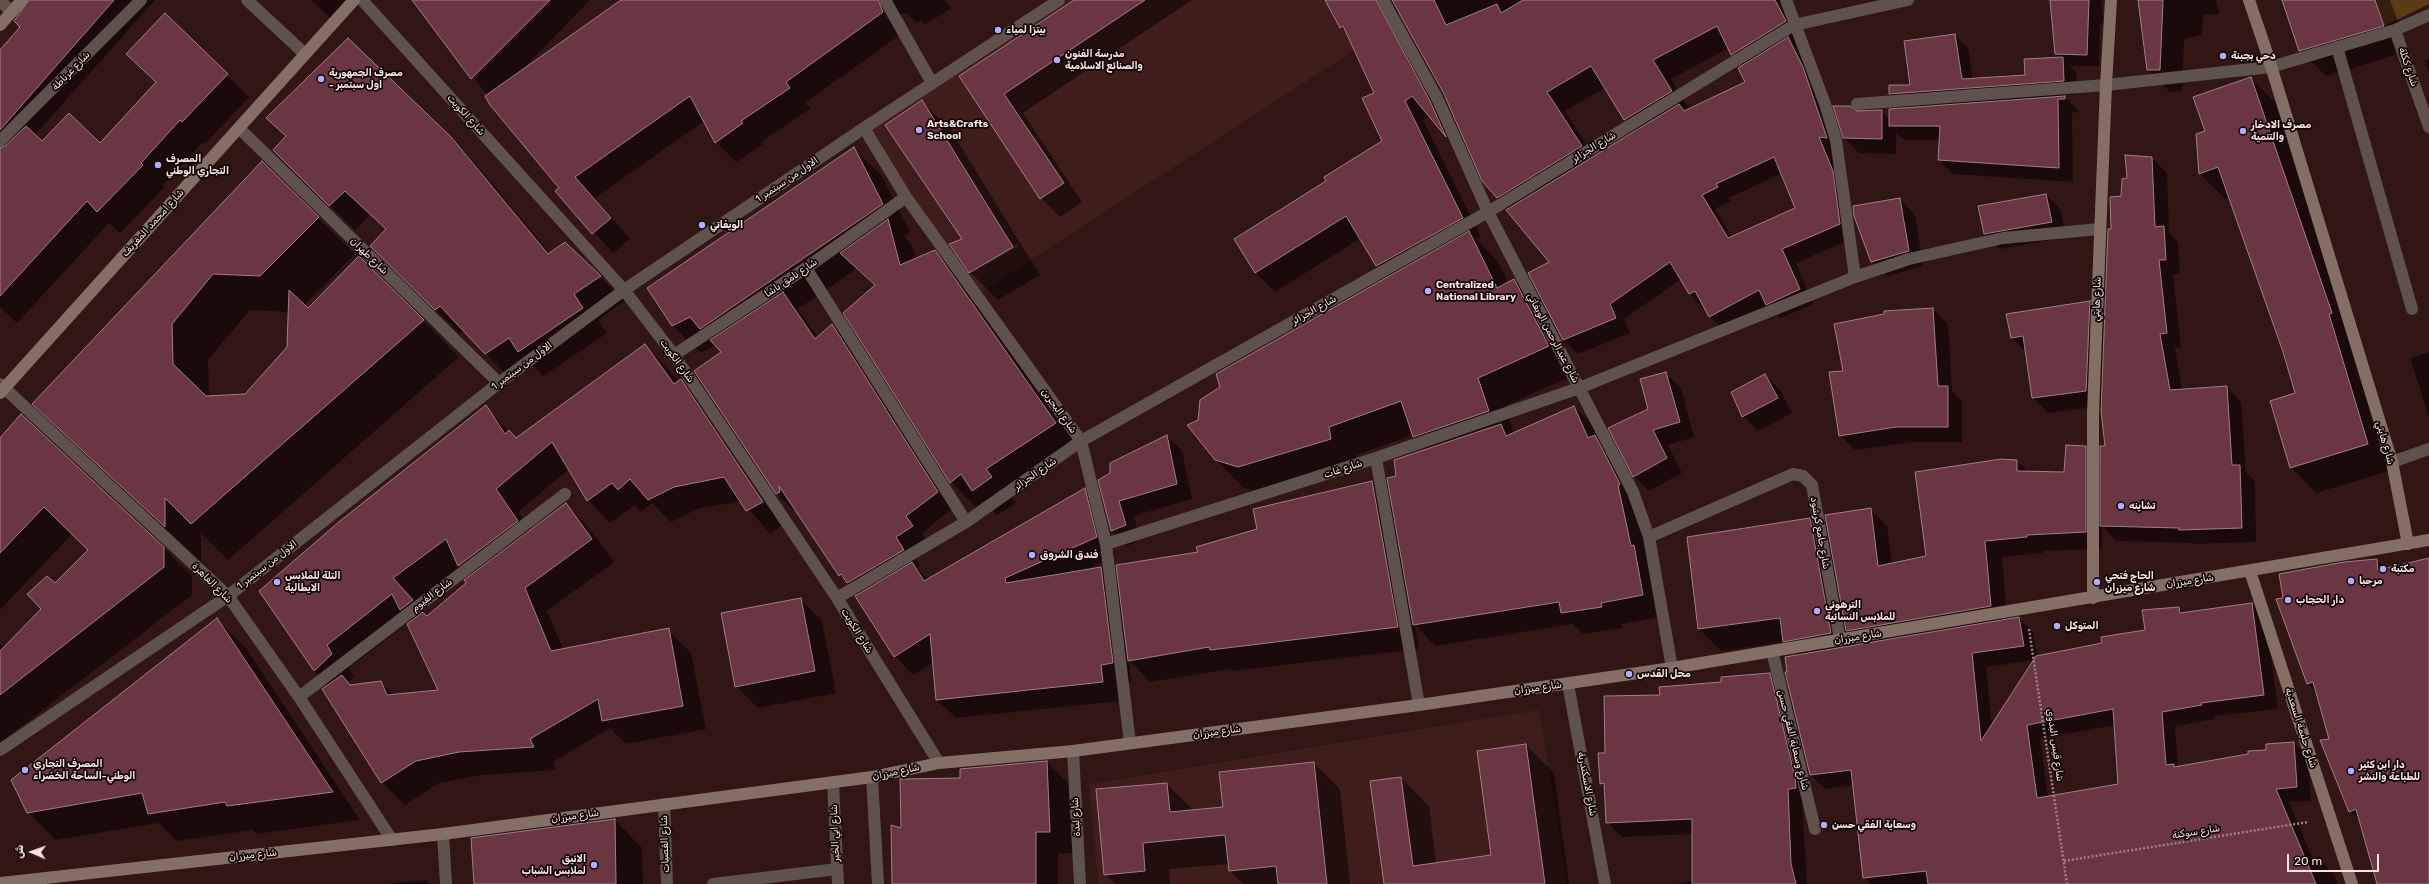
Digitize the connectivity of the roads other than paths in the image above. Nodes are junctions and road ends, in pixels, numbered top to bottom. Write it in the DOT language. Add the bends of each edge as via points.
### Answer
graph roads {
  1 [pos="22,0"];
  2 [pos="141,0"];
  3 [pos="247,0"];
  4 [pos="354,0"];
  5 [pos="362,0"];
  6 [pos="885,0"];
  7 [pos="1058,0"];
  8 [pos="1383,0"];
  9 [pos="1786,0"];
  10 [pos="1908,0"];
  11 [pos="2111,0"];
  12 [pos="2249,0"];
  13 [pos="0,1"];
  14 [pos="12,12"];
  15 [pos="2429,15"];
  16 [pos="0,25"];
  17 [pos="1794,25"];
  18 [pos="2394,30"];
  19 [pos="2337,47"];
  20 [pos="305,54"];
  21 [pos="2272,67"];
  22 [pos="932,83"];
  23 [pos="2106,85"];
  24 [pos="1857,104"];
  25 [pos="239,128"];
  26 [pos="864,128"];
  27 [pos="2429,128"];
  28 [pos="0,142"];
  29 [pos="906,197"];
  30 [pos="1488,212"];
  31 [pos="2100,230"];
  32 [pos="806,268"];
  33 [pos="1855,277"];
  34 [pos="624,290"];
  35 [pos="2412,309"];
  36 [pos="674,355"];
  37 [pos="499,383"];
  38 [pos="2,388"];
  39 [pos="1579,388"];
  40 [pos="1081,441"];
  41 [pos="2429,450"];
  42 [pos="1376,458"];
  43 [pos="2392,462"];
  44 [pos="565,494"];
  45 [pos="966,522"];
  46 [pos="1649,537"];
  47 [pos="2429,540"];
  48 [pos="1106,544"];
  49 [pos="2408,544"];
  50 [pos="2250,572"];
  51 [pos="228,596"];
  52 [pos="836,598"];
  53 [pos="2093,598"];
  54 [pos="1840,640"];
  55 [pos="1772,652"];
  56 [pos="1672,668"];
  57 [pos="1568,684"];
  58 [pos="299,697"];
  59 [pos="1419,705"];
  60 [pos="1130,744"];
  61 [pos="0,750"];
  62 [pos="1073,751"];
  63 [pos="939,763"];
  64 [pos="872,777"];
  65 [pos="833,782"];
  66 [pos="664,804"];
  67 [pos="1815,829"];
  68 [pos="443,834"];
  69 [pos="392,840"];
  70 [pos="837,869"];
  71 [pos="0,883"];
  72 [pos="446,884"];
  73 [pos="667,884"];
  74 [pos="713,884"];
  75 [pos="838,884"];
  76 [pos="878,884"];
  77 [pos="1080,884"];
  78 [pos="1605,884"];
  79 [pos="2352,884"];
  1 -- 14 [label="street"];
  2 -- 28 [label="street, شارع غرناطة"];
  3 -- 20 [label="street"];
  4 -- 20 [label="street, شارع امحمد المقريف"];
  5 -- 34 [label="street, شارع الكويت"];
  6 -- 22 [label="street"];
  7 -- 22 [label="street, الاول من سبتمبر 1"];
  8 -- 30 [label="street, شارع عبدالرحمن الويفاتي" via="1437,98"];
  9 -- 17 [label="street"];
  10 -- 17 [label="street, شارع الجزائر"];
  11 -- 23 [label="street, شارع هايتي"];
  12 -- 21 [label="street, شارع هايتي"];
  13 -- 14 [label="street"];
  14 -- 16 [label="street"];
  15 -- 18 [label="street"];
  17 -- 30 [label="street, شارع الجزائر"];
  17 -- 33 [label="street" via="1826,104 1836,140"];
  18 -- 19 [label="street"];
  18 -- 27 [label="street, شارع ككلة"];
  19 -- 21 [label="street"];
  19 -- 35 [label="street"];
  20 -- 25 [label="street, شارع امحمد المقريف"];
  21 -- 23 [label="street"];
  21 -- 43 [label="street, شارع هايتي"];
  22 -- 26 [label="street, الاول من سبتمبر 1"];
  23 -- 24 [label="street"];
  23 -- 31 [label="street, شارع هايتي"];
  25 -- 37 [label="street, شارع طهران"];
  25 -- 38 [label="street, شارع امحمد المقريف"];
  26 -- 29 [label="street, شارع البحرين"];
  26 -- 34 [label="street, الاول من سبتمبر 1"];
  29 -- 32 [label="street, شارع نامق باشا"];
  29 -- 40 [label="street, شارع البحرين"];
  30 -- 39 [label="street, شارع عبدالرحمن الويفاتي"];
  30 -- 40 [label="street, شارع الجزائر"];
  31 -- 33 [label="street, شارع غات" via="2004,238 1956,247"];
  31 -- 53 [label="street, شارع هايتي" via="2093,413"];
  32 -- 36 [label="street, شارع نامق باشا"];
  32 -- 45 [label="street"];
  33 -- 39 [label="street, شارع غات"];
  34 -- 36 [label="street, شارع الكويت"];
  34 -- 37 [label="street, الاول من سبتمبر 1"];
  36 -- 52 [label="street, شارع الكويت"];
  37 -- 51 [label="street, الاول من سبتمبر 1"];
  38 -- 51 [label="street, شارع القاهرة"];
  39 -- 42 [label="street, شارع غات"];
  39 -- 46 [label="street, شارع عبدالرحمن الويفاتي" via="1633,492"];
  40 -- 45 [label="street, شارع الجزائر"];
  40 -- 48 [label="street, شارع البحرين"];
  41 -- 43 [label="street"];
  42 -- 48 [label="street, شارع غات"];
  42 -- 59 [label="street"];
  43 -- 49 [label="street, شارع هايتي"];
  44 -- 58 [label="street, شارع الفيوم"];
  45 -- 52 [label="street, شارع الجزائر"];
  46 -- 54 [label="street, شارع جامع كرشود" via="1793,474 1803,476 1812,485"];
  46 -- 56 [label="street, شارع عبدالرحمن الويفاتي"];
  47 -- 49 [label="street, شارع ميزران"];
  48 -- 60 [label="street, شارع البحرين"];
  49 -- 50 [label="street, شارع ميزران"];
  50 -- 53 [label="street, شارع ميزران"];
  50 -- 79 [label="street, شارع حليمة السعدية"];
  51 -- 58 [label="street, شارع القاهرة"];
  51 -- 61 [label="street, الاول من سبتمبر 1"];
  52 -- 63 [label="street, شارع الكويت"];
  53 -- 54 [label="street, شارع ميزران"];
  54 -- 55 [label="street, شارع ميزران"];
  55 -- 56 [label="street, شارع ميزران"];
  55 -- 67 [label="street, شارع وسعاية الفقي حسن"];
  56 -- 57 [label="street, شارع ميزران"];
  57 -- 59 [label="street, شارع ميزران"];
  57 -- 78 [label="street, شارع الاسكندرية"];
  58 -- 69 [label="street, شارع القاهرة"];
  59 -- 60 [label="street, شارع ميزران"];
  60 -- 62 [label="street, شارع ميزران"];
  62 -- 63 [label="street, شارع ميزران"];
  62 -- 77 [label="street, شارع لبدة"];
  63 -- 64 [label="street, شارع ميزران"];
  64 -- 65 [label="street, شارع ميزران"];
  64 -- 76 [label="street"];
  65 -- 66 [label="street, شارع ميزران"];
  65 -- 70 [label="street, شارع ابي الخير"];
  66 -- 68 [label="street, شارع ميزران"];
  66 -- 73 [label="street, شارع القصبات"];
  68 -- 69 [label="street, شارع ميزران"];
  68 -- 72 [label="street"];
  69 -- 71 [label="street, شارع ميزران"];
  70 -- 74 [label="street"];
  70 -- 75 [label="street, شارع ابي الخير"];
}
